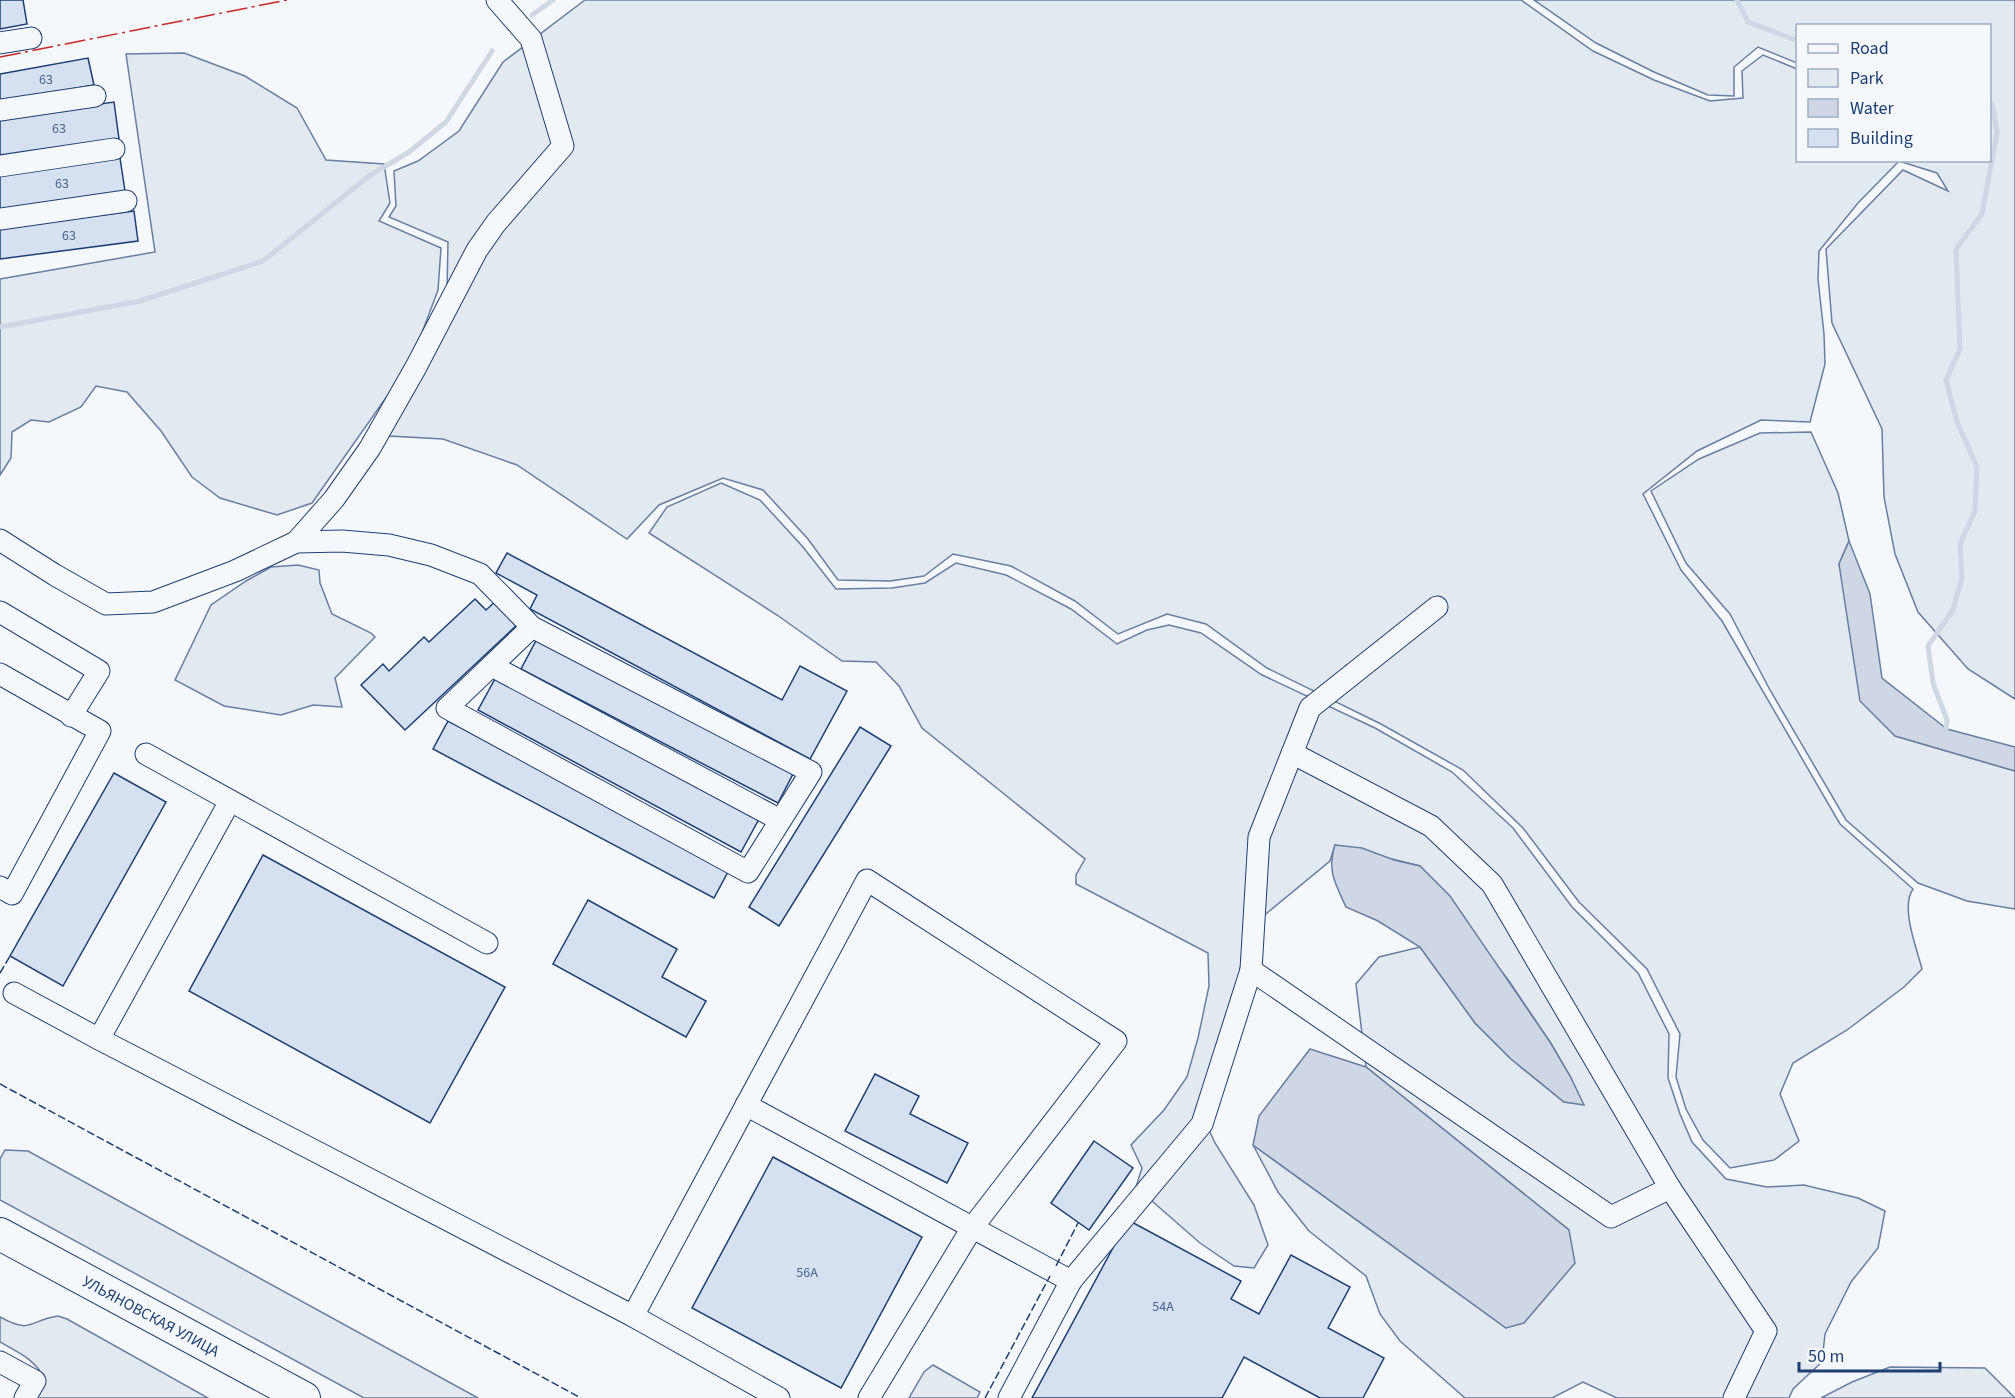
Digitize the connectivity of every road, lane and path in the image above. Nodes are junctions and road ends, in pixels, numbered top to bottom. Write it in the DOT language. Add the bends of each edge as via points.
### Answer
graph roads {
  1 [pos="497,0"];
  2 [pos="31,38"];
  3 [pos="0,43"];
  4 [pos="95,96"];
  5 [pos="0,110"];
  6 [pos="114,149"];
  7 [pos="0,166"];
  8 [pos="126,201"];
  9 [pos="0,219"];
  10 [pos="0,540"];
  11 [pos="296,542"];
  12 [pos="1437,607"];
  13 [pos="0,612"];
  14 [pos="532,627"];
  15 [pos="492,666"];
  16 [pos="0,674"];
  17 [pos="71,716"];
  18 [pos="1292,753"];
  19 [pos="146,754"];
  20 [pos="230,801"];
  21 [pos="780,820"];
  22 [pos="0,887"];
  23 [pos="487,943"];
  24 [pos="1251,970"];
  25 [pos="14,993"];
  26 [pos="99,1039"];
  27 [pos="746,1105"];
  28 [pos="1670,1188"];
  29 [pos="972,1228"];
  30 [pos="0,1234"];
  31 [pos="0,1257"];
  32 [pos="1071,1281"];
  33 [pos="633,1316"];
  34 [pos="0,1362"];
  35 [pos="25,1398"];
  36 [pos="260,1398"];
  37 [pos="304,1398"];
  38 [pos="779,1398"];
  39 [pos="869,1398"];
  40 [pos="1009,1398"];
  41 [pos="1734,1398"];
  1 -- 11 [label="lane" via="531,39 564,146 477,250 370,448 334,499"];
  2 -- 3 [label="lane"];
  4 -- 5 [label="lane"];
  6 -- 7 [label="lane"];
  8 -- 9 [label="lane"];
  10 -- 11 [label="lane" via="106,604 153,602 235,571"];
  11 -- 14 [label="lane" via="389,545 431,555 480,574"];
  12 -- 18 [label="lane" via="1310,708"];
  13 -- 17 [label="lane" via="99,671"];
  14 -- 15 [label="lane"];
  14 -- 21 [label="lane" via="811,772"];
  15 -- 21 [label="lane"];
  15 -- 21 [label="lane" via="447,708 748,872"];
  16 -- 17 [label="lane"];
  17 -- 22 [label="lane" via="100,731 12,894"];
  18 -- 24 [label="lane" via="1259,837"];
  18 -- 28 [label="lane" via="1431,826 1492,884"];
  19 -- 20 [label="lane"];
  20 -- 23 [label="lane"];
  20 -- 26 [label="lane"];
  24 -- 28 [label="lane" via="1611,1217"];
  24 -- 32 [label="lane" via="1202,1124"];
  25 -- 26 [label="lane"];
  26 -- 33 [label="lane"];
  27 -- 29 [label="lane"];
  27 -- 29 [label="lane" via="867,880 1116,1041"];
  27 -- 33 [label="lane"];
  28 -- 41 [label="lane" via="1766,1331"];
  29 -- 32 [label="lane"];
  29 -- 39 [label="lane"];
  30 -- 37 [label="highway, УЛЬЯНОВСКАЯ УЛИЦА"];
  31 -- 36 [label="highway, УЛЬЯНОВСКАЯ УЛИЦА"];
  32 -- 40 [label="lane"];
  33 -- 38 [label="lane"];
  34 -- 35 [label="lane" via="34,1382"];
}
